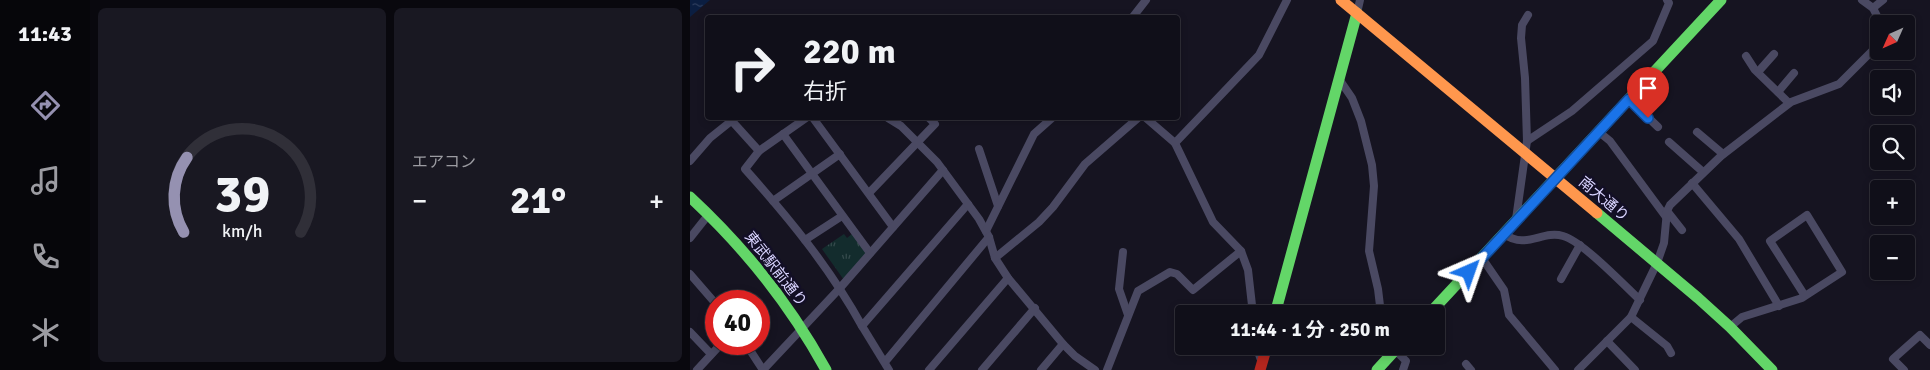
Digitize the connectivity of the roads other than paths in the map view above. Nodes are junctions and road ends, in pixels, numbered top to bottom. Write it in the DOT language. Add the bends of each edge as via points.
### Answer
graph roads {
  1 [pos="1146,0"];
  2 [pos="1287,0"];
  3 [pos="1341,0"];
  4 [pos="1360,0"];
  5 [pos="1667,0"];
  6 [pos="1722,0"];
  7 [pos="1862,0"];
  8 [pos="1883,0"];
  9 [pos="1873,8"];
  10 [pos="1357,13"];
  11 [pos="1134,15"];
  12 [pos="1876,15"];
  13 [pos="1528,16"];
  14 [pos="1870,53"];
  15 [pos="1774,54"];
  16 [pos="1746,56"];
  17 [pos="1758,72"];
  18 [pos="1794,73"];
  19 [pos="1338,79"];
  20 [pos="1778,92"];
  21 [pos="1629,99"];
  22 [pos="1789,103"];
  23 [pos="732,120"];
  24 [pos="734,120"];
  25 [pos="803,120"];
  26 [pos="814,120"];
  27 [pos="890,120"];
  28 [pos="930,120"];
  29 [pos="1050,120"];
  30 [pos="1136,120"];
  31 [pos="1148,120"];
  32 [pos="1658,127"];
  33 [pos="1599,132"];
  34 [pos="1697,132"];
  35 [pos="783,134"];
  36 [pos="1527,141"];
  37 [pos="917,142"];
  38 [pos="1669,142"];
  39 [pos="1175,143"];
  40 [pos="979,149"];
  41 [pos="759,151"];
  42 [pos="1526,153"];
  43 [pos="840,154"];
  44 [pos="1723,154"];
  45 [pos="690,161"];
  46 [pos="943,170"];
  47 [pos="1703,172"];
  48 [pos="812,174"];
  49 [pos="1556,178"];
  50 [pos="1692,183"];
  51 [pos="868,193"];
  52 [pos="690,197"];
  53 [pos="773,200"];
  54 [pos="968,204"];
  55 [pos="998,206"];
  56 [pos="709,214"];
  57 [pos="1667,214"];
  58 [pos="842,216"];
  59 [pos="1516,222"];
  60 [pos="893,227"];
  61 [pos="1682,230"];
  62 [pos="988,234"];
  63 [pos="1504,234"];
  64 [pos="690,238"];
  65 [pos="805,240"];
  66 [pos="1580,245"];
  67 [pos="1241,251"];
  68 [pos="1123,252"];
  69 [pos="870,253"];
  70 [pos="994,258"];
  71 [pos="1482,258"];
  72 [pos="1657,263"];
  73 [pos="690,274"];
  74 [pos="1008,278"];
  75 [pos="1561,279"];
  76 [pos="840,288"];
  77 [pos="705,291"];
  78 [pos="1805,296"];
  79 [pos="1640,300"];
  80 [pos="1252,305"];
  81 [pos="1277,305"];
  82 [pos="1380,305"];
  83 [pos="1438,305"];
  84 [pos="1779,306"];
  85 [pos="1035,308"];
  86 [pos="1128,315"];
  87 [pos="1631,317"];
  88 [pos="862,326"];
  89 [pos="1730,327"];
  90 [pos="802,328"];
  91 [pos="690,332"];
  92 [pos="1607,341"];
  93 [pos="1063,344"];
  94 [pos="1930,345"];
  95 [pos="705,348"];
  96 [pos="1671,353"];
  97 [pos="710,355"];
  98 [pos="753,355"];
  99 [pos="1388,355"];
  100 [pos="1398,355"];
  101 [pos="885,362"];
  102 [pos="697,370"];
  103 [pos="763,370"];
  104 [pos="826,370"];
  105 [pos="889,370"];
  106 [pos="929,370"];
  107 [pos="982,370"];
  108 [pos="1041,370"];
  109 [pos="1095,370"];
  110 [pos="1107,370"];
  111 [pos="1377,370"];
  112 [pos="1403,370"];
  113 [pos="1555,370"];
  114 [pos="1578,370"];
  115 [pos="1635,370"];
  116 [pos="1772,370"];
  117 [pos="1904,370"];
  1 -- 11 [label="street"];
  2 -- 39 [label="street" via="1260,55"];
  3 -- 10 [label="street, 南大通り"];
  4 -- 10 [label="street"];
  5 -- 36 [label="street" via="1669,3 1653,41 1572,111"];
  6 -- 21 [label="street"];
  7 -- 9 [label="street"];
  8 -- 9 [label="street"];
  9 -- 12 [label="street"];
  10 -- 19 [label="street"];
  10 -- 42 [label="street, 南大通り"];
  13 -- 36 [label="street" via="1522,25 1520,38 1526,78"];
  14 -- 22 [label="street" via="1839,84"];
  15 -- 17 [label="street"];
  16 -- 17 [label="street"];
  17 -- 20 [label="street"];
  18 -- 20 [label="street"];
  19 -- 81 [label="street"];
  19 -- 82 [label="street" via="1352,98 1372,165 1374,186 1369,251"];
  20 -- 22 [label="street"];
  21 -- 32 [label="street"];
  21 -- 33 [label="street"];
  22 -- 44 [label="street"];
  23 -- 45 [label="street"];
  24 -- 41 [label="street"];
  25 -- 35 [label="street"];
  26 -- 43 [label="street"];
  27 -- 37 [label="street"];
  28 -- 37 [label="street" via="934,124"];
  29 -- 55 [label="street" via="1034,134"];
  30 -- 70 [label="street" via="1085,164 1038,222"];
  31 -- 39 [label="street"];
  33 -- 49 [label="street"];
  33 -- 57 [label="street" via="1610,141"];
  34 -- 44 [label="street"];
  35 -- 41 [label="street"];
  35 -- 48 [label="street"];
  36 -- 42 [label="street"];
  37 -- 46 [label="street"];
  37 -- 51 [label="street"];
  38 -- 47 [label="street"];
  39 -- 67 [label="street" via="1214,222"];
  40 -- 55 [label="street"];
  41 -- 53 [label="street" via="745,169"];
  42 -- 49 [label="street, 南大通り"];
  42 -- 59 [label="street"];
  43 -- 48 [label="street"];
  43 -- 51 [label="street"];
  44 -- 47 [label="street"];
  46 -- 54 [label="street"];
  46 -- 60 [label="street"];
  47 -- 50 [label="street"];
  48 -- 53 [label="street"];
  48 -- 58 [label="street"];
  49 -- 59 [label="street"];
  49 -- 72 [label="street, 南大通り"];
  50 -- 57 [label="street" via="1670,205"];
  50 -- 84 [label="street" via="1739,239"];
  51 -- 60 [label="street"];
  52 -- 56 [label="street, 東武駅前通り"];
  53 -- 65 [label="street"];
  54 -- 62 [label="street"];
  54 -- 88 [label="street"];
  55 -- 62 [label="street"];
  56 -- 64 [label="street"];
  56 -- 90 [label="street, 東武駅前通り" via="753,262"];
  57 -- 61 [label="street"];
  57 -- 72 [label="street" via="1664,242"];
  58 -- 65 [label="street"];
  58 -- 69 [label="street"];
  59 -- 63 [label="street"];
  60 -- 69 [label="street"];
  62 -- 70 [label="street"];
  62 -- 101 [label="street"];
  63 -- 66 [label="street" via="1512,240 1563,236"];
  63 -- 71 [label="street"];
  65 -- 76 [label="street"];
  66 -- 75 [label="street"];
  66 -- 79 [label="street"];
  67 -- 80 [label="street" via="1248,270"];
  67 -- 86 [label="street" via="1193,290 1177,274 1170,272 1138,291"];
  68 -- 86 [label="street" via="1119,289"];
  69 -- 76 [label="street"];
  70 -- 74 [label="street"];
  71 -- 83 [label="street"];
  71 -- 113 [label="street" via="1504,290 1509,315"];
  72 -- 79 [label="street"];
  72 -- 89 [label="street, 南大通り"];
  73 -- 77 [label="street"];
  74 -- 85 [label="street"];
  74 -- 106 [label="street"];
  76 -- 88 [label="street"];
  76 -- 90 [label="street"];
  78 -- 78 [label="street" via="1842,272 1808,215 1770,241"];
  78 -- 84 [label="street"];
  79 -- 87 [label="street"];
  84 -- 89 [label="street" via="1742,317"];
  85 -- 93 [label="street"];
  85 -- 107 [label="street"];
  86 -- 110 [label="street"];
  87 -- 92 [label="street"];
  87 -- 96 [label="street" via="1667,346"];
  88 -- 101 [label="street"];
  89 -- 116 [label="street, 南大通り"];
  90 -- 103 [label="street"];
  90 -- 104 [label="street, 東武駅前通り"];
  91 -- 95 [label="street"];
  92 -- 114 [label="street"];
  92 -- 115 [label="street"];
  93 -- 108 [label="street"];
  93 -- 109 [label="street"];
  94 -- 117 [label="street" via="1920,335 1893,359"];
  97 -- 102 [label="street"];
  98 -- 103 [label="street"];
  99 -- 111 [label="street"];
  100 -- 112 [label="street" via="1406,361"];
  101 -- 105 [label="street"];
}
